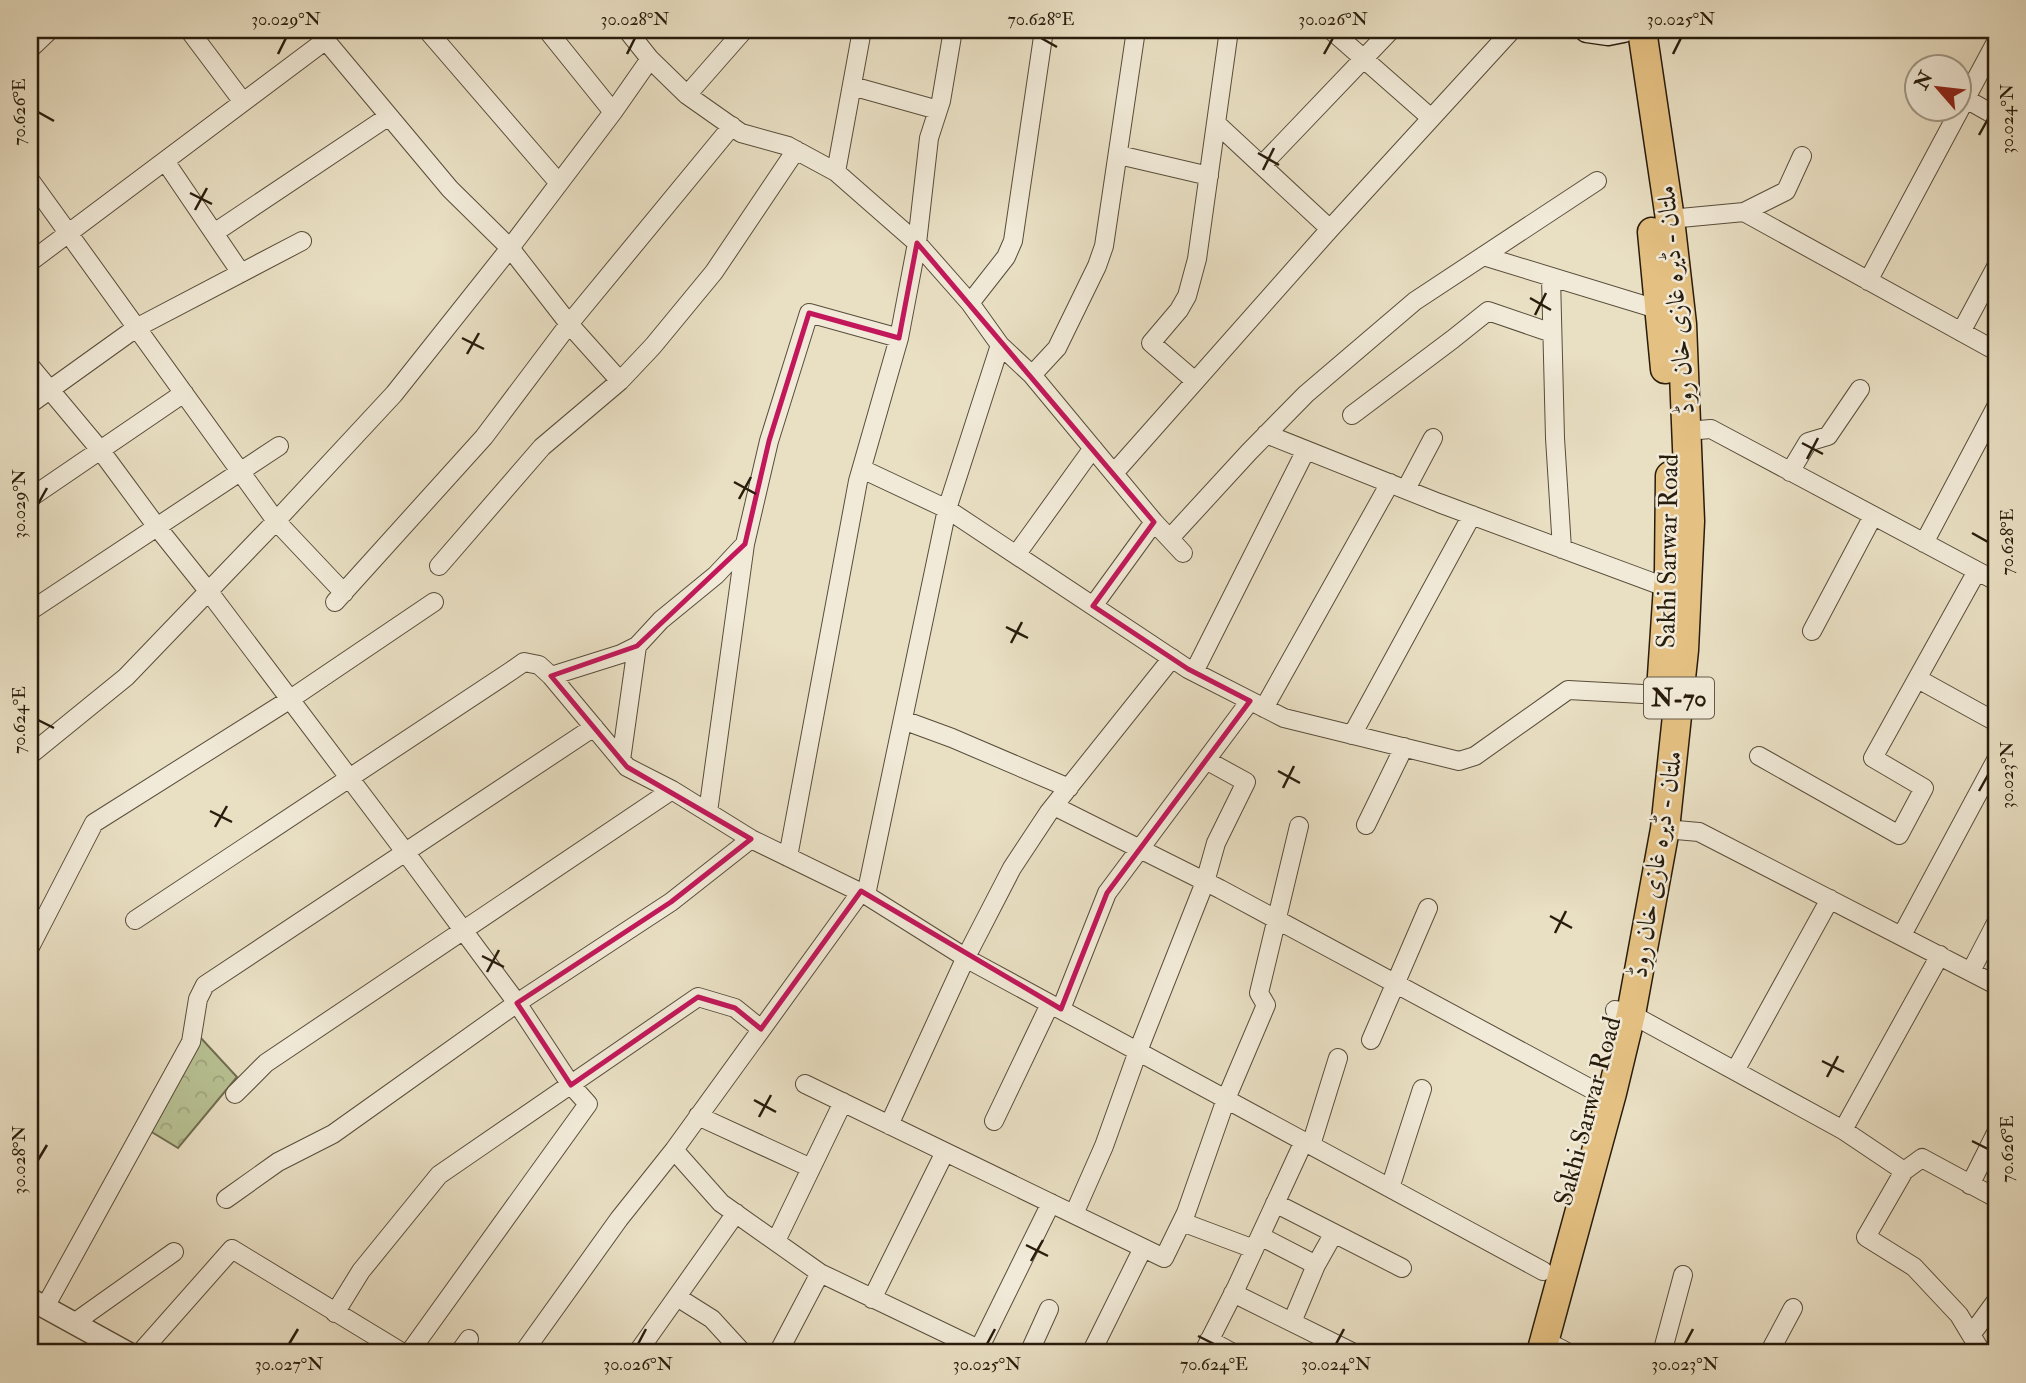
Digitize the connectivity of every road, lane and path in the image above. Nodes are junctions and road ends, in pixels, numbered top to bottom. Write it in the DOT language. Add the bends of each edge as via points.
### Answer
graph roads {
  1 [pos="50,30"];
  2 [pos="189,30"];
  3 [pos="427,30"];
  4 [pos="547,30"];
  5 [pos="627,30"];
  6 [pos="744,30"];
  7 [pos="862,30"];
  8 [pos="953,30"];
  9 [pos="1044,30"];
  10 [pos="1136,30"];
  11 [pos="1229,30"];
  12 [pos="1331,30"];
  13 [pos="1391,30"];
  14 [pos="1512,30"];
  15 [pos="1587,30"];
  16 [pos="1623,30"];
  17 [pos="1642,30"];
  18 [pos="322,35"];
  19 [pos="1996,43"];
  20 [pos="30,49"];
  21 [pos="650,59"];
  22 [pos="1364,59"];
  23 [pos="1974,84"];
  24 [pos="852,86"];
  25 [pos="687,95"];
  26 [pos="243,102"];
  27 [pos="1974,104"];
  28 [pos="938,110"];
  29 [pos="613,112"];
  30 [pos="389,116"];
  31 [pos="1996,116"];
  32 [pos="1431,118"];
  33 [pos="1216,122"];
  34 [pos="1954,122"];
  35 [pos="732,126"];
  36 [pos="796,150"];
  37 [pos="1119,155"];
  38 [pos="1802,156"];
  39 [pos="165,160"];
  40 [pos="1262,165"];
  41 [pos="836,172"];
  42 [pos="1209,176"];
  43 [pos="30,180"];
  44 [pos="1597,181"];
  45 [pos="558,182"];
  46 [pos="1744,212"];
  47 [pos="1670,219"];
  48 [pos="1329,229"];
  49 [pos="214,233"];
  50 [pos="67,234"];
  51 [pos="302,241"];
  52 [pos="917,243"];
  53 [pos="510,248"];
  54 [pos="1483,256"];
  55 [pos="30,262"];
  56 [pos="1996,267"];
  57 [pos="241,273"];
  58 [pos="1551,277"];
  59 [pos="1868,281"];
  60 [pos="970,303"];
  61 [pos="1660,310"];
  62 [pos="569,324"];
  63 [pos="136,328"];
  64 [pos="1961,332"];
  65 [pos="1552,333"];
  66 [pos="899,338"];
  67 [pos="1000,345"];
  68 [pos="1996,351"];
  69 [pos="30,366"];
  70 [pos="1032,375"];
  71 [pos="620,381"];
  72 [pos="1195,381"];
  73 [pos="1860,389"];
  74 [pos="49,390"];
  75 [pos="184,393"];
  76 [pos="30,404"];
  77 [pos="1996,407"];
  78 [pos="1352,415"];
  79 [pos="1686,430"];
  80 [pos="1266,434"];
  81 [pos="1433,438"];
  82 [pos="278,446"];
  83 [pos="1093,448"];
  84 [pos="1306,450"];
  85 [pos="101,451"];
  86 [pos="862,469"];
  87 [pos="240,470"];
  88 [pos="1790,472"];
  89 [pos="1114,473"];
  90 [pos="1398,486"];
  91 [pos="30,498"];
  92 [pos="947,509"];
  93 [pos="1472,515"];
  94 [pos="1873,516"];
  95 [pos="276,521"];
  96 [pos="1680,521"];
  97 [pos="1154,522"];
  98 [pos="157,527"];
  99 [pos="1170,538"];
  100 [pos="1924,543"];
  101 [pos="745,544"];
  102 [pos="1562,549"];
  103 [pos="1183,553"];
  104 [pos="1016,555"];
  105 [pos="439,566"];
  106 [pos="1978,571"];
  107 [pos="1996,581"];
  108 [pos="1668,588"];
  109 [pos="209,592"];
  110 [pos="434,602"];
  111 [pos="1093,606"];
  112 [pos="30,611"];
  113 [pos="1812,631"];
  114 [pos="637,646"];
  115 [pos="1172,658"];
  116 [pos="1194,672"];
  117 [pos="551,676"];
  118 [pos="1918,679"];
  119 [pos="1661,695"];
  120 [pos="289,700"];
  121 [pos="1257,704"];
  122 [pos="903,720"];
  123 [pos="1996,722"];
  124 [pos="594,727"];
  125 [pos="1352,735"];
  126 [pos="1404,747"];
  127 [pos="30,755"];
  128 [pos="1759,756"];
  129 [pos="621,760"];
  130 [pos="1206,760"];
  131 [pos="1996,761"];
  132 [pos="349,778"];
  133 [pos="1069,788"];
  134 [pos="671,790"];
  135 [pos="1054,806"];
  136 [pos="708,812"];
  137 [pos="1366,825"];
  138 [pos="1299,826"];
  139 [pos="1665,829"];
  140 [pos="751,839"];
  141 [pos="1139,849"];
  142 [pos="406,853"];
  143 [pos="788,858"];
  144 [pos="1205,882"];
  145 [pos="864,893"];
  146 [pos="1830,898"];
  147 [pos="1428,908"];
  148 [pos="135,920"];
  149 [pos="1276,920"];
  150 [pos="1996,923"];
  151 [pos="461,930"];
  152 [pos="1902,935"];
  153 [pos="30,947"];
  154 [pos="1940,954"];
  155 [pos="967,957"];
  156 [pos="1971,971"];
  157 [pos="1395,983"];
  158 [pos="1996,985"];
  159 [pos="517,1003"];
  160 [pos="1056,1006"];
  161 [pos="1623,1012"];
  162 [pos="761,1029"];
  163 [pos="1371,1040"];
  164 [pos="1138,1051"];
  165 [pos="1338,1058"];
  166 [pos="1735,1071"];
  167 [pos="805,1084"];
  168 [pos="571,1085"];
  169 [pos="1422,1089"];
  170 [pos="1593,1090"];
  171 [pos="235,1094"];
  172 [pos="1226,1099"];
  173 [pos="843,1102"];
  174 [pos="698,1116"];
  175 [pos="994,1121"];
  176 [pos="889,1125"];
  177 [pos="1843,1130"];
  178 [pos="1996,1133"];
  179 [pos="1307,1143"];
  180 [pos="674,1150"];
  181 [pos="944,1152"];
  182 [pos="811,1168"];
  183 [pos="1904,1171"];
  184 [pos="1970,1185"];
  185 [pos="1390,1188"];
  186 [pos="1996,1198"];
  187 [pos="226,1199"];
  188 [pos="1051,1203"];
  189 [pos="1275,1203"];
  190 [pos="736,1213"];
  191 [pos="1073,1214"];
  192 [pos="1182,1222"];
  193 [pos="1334,1233"];
  194 [pos="776,1241"];
  195 [pos="1257,1242"];
  196 [pos="1143,1248"];
  197 [pos="174,1252"];
  198 [pos="1316,1265"];
  199 [pos="1402,1268"];
  200 [pos="1543,1271"];
  201 [pos="820,1273"];
  202 [pos="1683,1275"];
  203 [pos="1233,1293"];
  204 [pos="677,1297"];
  205 [pos="872,1299"];
  206 [pos="1996,1301"];
  207 [pos="37,1303"];
  208 [pos="1793,1308"];
  209 [pos="1049,1309"];
  210 [pos="335,1313"];
  211 [pos="1292,1322"];
  212 [pos="74,1323"];
  213 [pos="1971,1335"];
  214 [pos="1206,1347"];
  215 [pos="1536,1349"];
  216 [pos="983,1351"];
  217 [pos="128,1353"];
  218 [pos="140,1353"];
  219 [pos="403,1353"];
  220 [pos="409,1353"];
  221 [pos="523,1353"];
  222 [pos="637,1353"];
  223 [pos="743,1353"];
  224 [pos="778,1353"];
  225 [pos="1029,1353"];
  226 [pos="1091,1353"];
  227 [pos="1233,1353"];
  228 [pos="1354,1353"];
  229 [pos="1569,1353"];
  230 [pos="1662,1353"];
  231 [pos="1769,1353"];
  232 [pos="1982,1353"];
  1 -- 20 [label="street"];
  2 -- 26 [label="street"];
  3 -- 45 [label="street"];
  4 -- 29 [label="street"];
  5 -- 21 [label="street"];
  6 -- 25 [label="street"];
  7 -- 24 [label="street"];
  8 -- 28 [label="street"];
  9 -- 60 [label="street" via="1013,241"];
  10 -- 37 [label="street"];
  11 -- 33 [label="street"];
  12 -- 22 [label="street"];
  13 -- 22 [label="street"];
  14 -- 32 [label="street"];
  15 -- 16 [label="main road"];
  16 -- 61 [label="highway, Sakhi Sarwar Road / N-70"];
  17 -- 47 [label="highway, ملتان - ڈیرہ غازی خان روڈ / N-70"];
  18 -- 26 [label="street"];
  18 -- 30 [label="street"];
  19 -- 23 [label="street"];
  21 -- 25 [label="street"];
  21 -- 29 [label="street"];
  22 -- 32 [label="street"];
  22 -- 40 [label="street"];
  24 -- 28 [label="street"];
  24 -- 41 [label="street"];
  25 -- 35 [label="street"];
  26 -- 39 [label="street"];
  27 -- 31 [label="street"];
  28 -- 52 [label="street" via="929,138"];
  29 -- 45 [label="street"];
  30 -- 49 [label="street"];
  30 -- 53 [label="street" via="450,189"];
  32 -- 48 [label="street"];
  33 -- 40 [label="street"];
  33 -- 42 [label="street"];
  34 -- 59 [label="street"];
  35 -- 36 [label="street"];
  35 -- 62 [label="street"];
  36 -- 41 [label="street"];
  36 -- 71 [label="street" via="714,272"];
  37 -- 42 [label="street"];
  37 -- 70 [label="street" via="1097,266 1057,348"];
  38 -- 46 [label="street" via="1786,191"];
  39 -- 49 [label="street"];
  39 -- 50 [label="street"];
  40 -- 48 [label="street"];
  41 -- 52 [label="street"];
  42 -- 72 [label="street" via="1187,296 1151,343"];
  43 -- 50 [label="street"];
  44 -- 54 [label="street"];
  45 -- 53 [label="street"];
  46 -- 47 [label="street"];
  46 -- 59 [label="street"];
  47 -- 79 [label="highway, ملتان - ڈیرہ غازی خان روڈ / N-70" via="1682,324"];
  48 -- 72 [label="street"];
  49 -- 57 [label="street"];
  50 -- 55 [label="street"];
  50 -- 63 [label="street"];
  51 -- 57 [label="street"];
  52 -- 60 [label="street"];
  52 -- 66 [label="street"];
  53 -- 62 [label="street"];
  53 -- 95 [label="street" via="394,394"];
  54 -- 58 [label="street"];
  54 -- 80 [label="street" via="1415,301"];
  56 -- 64 [label="street"];
  57 -- 63 [label="street"];
  58 -- 61 [label="street"];
  58 -- 65 [label="street"];
  59 -- 64 [label="street"];
  60 -- 67 [label="street"];
  61 -- 96 [label="highway, Sakhi Sarwar Road / N-70" via="1669,443"];
  62 -- 71 [label="street"];
  62 -- 95 [label="street" via="484,437 339,598"];
  63 -- 74 [label="street"];
  63 -- 75 [label="street"];
  64 -- 68 [label="street"];
  65 -- 78 [label="street" via="1488,311"];
  65 -- 102 [label="street"];
  66 -- 86 [label="street"];
  66 -- 101 [label="street" via="809,313 769,441"];
  67 -- 70 [label="street"];
  67 -- 92 [label="street"];
  69 -- 74 [label="street"];
  70 -- 83 [label="street"];
  71 -- 105 [label="street" via="542,447"];
  72 -- 89 [label="street"];
  73 -- 88 [label="street" via="1828,436 1808,442"];
  74 -- 76 [label="street"];
  74 -- 85 [label="street"];
  75 -- 85 [label="street"];
  75 -- 87 [label="street"];
  77 -- 100 [label="street"];
  79 -- 88 [label="street" via="1711,429"];
  79 -- 96 [label="highway, ملتان - ڈیرہ غازی خان روڈ / N-70"];
  80 -- 84 [label="street"];
  80 -- 99 [label="street"];
  81 -- 90 [label="street"];
  82 -- 87 [label="street"];
  83 -- 89 [label="street"];
  83 -- 104 [label="street"];
  84 -- 90 [label="street"];
  84 -- 116 [label="street"];
  85 -- 91 [label="street"];
  85 -- 98 [label="street"];
  86 -- 92 [label="street"];
  86 -- 143 [label="street"];
  87 -- 95 [label="street"];
  87 -- 98 [label="street"];
  88 -- 94 [label="street"];
  89 -- 97 [label="street"];
  90 -- 93 [label="street"];
  90 -- 121 [label="street"];
  92 -- 104 [label="street"];
  92 -- 122 [label="street"];
  93 -- 102 [label="street"];
  93 -- 125 [label="street"];
  94 -- 100 [label="street"];
  94 -- 113 [label="street"];
  95 -- 109 [label="street"];
  96 -- 108 [label="highway, Sakhi Sarwar Road / N-70"];
  96 -- 139 [label="highway, ملتان - ڈیرہ غازی خان روڈ / N-70" via="1684,650"];
  97 -- 99 [label="street"];
  97 -- 111 [label="street"];
  98 -- 109 [label="street"];
  98 -- 112 [label="street"];
  99 -- 103 [label="street"];
  100 -- 106 [label="street"];
  101 -- 114 [label="street"];
  101 -- 136 [label="street"];
  102 -- 108 [label="street"];
  104 -- 111 [label="street"];
  106 -- 107 [label="street"];
  106 -- 118 [label="street"];
  108 -- 119 [label="highway, Sakhi Sarwar Road / N-70"];
  109 -- 120 [label="street"];
  109 -- 127 [label="street" via="125,677"];
  110 -- 120 [label="street"];
  111 -- 115 [label="street"];
  114 -- 117 [label="street"];
  114 -- 129 [label="street"];
  115 -- 116 [label="street"];
  115 -- 133 [label="street"];
  116 -- 121 [label="street"];
  117 -- 124 [label="street"];
  117 -- 132 [label="street" via="538,665 524,662"];
  118 -- 123 [label="street"];
  118 -- 128 [label="street" via="1874,758 1924,788 1899,835"];
  119 -- 126 [label="street" via="1568,690 1475,756 1459,761"];
  119 -- 161 [label="highway, Sakhi Sarwar Road / N-70"];
  120 -- 132 [label="street"];
  120 -- 153 [label="street" via="94,823"];
  121 -- 125 [label="street" via="1284,718"];
  121 -- 130 [label="street"];
  122 -- 133 [label="street"];
  122 -- 145 [label="street"];
  124 -- 129 [label="street"];
  124 -- 142 [label="street"];
  125 -- 126 [label="street"];
  126 -- 137 [label="street"];
  129 -- 134 [label="street"];
  130 -- 141 [label="street"];
  130 -- 144 [label="street" via="1246,782 1216,843"];
  131 -- 152 [label="street"];
  132 -- 142 [label="street"];
  132 -- 148 [label="street"];
  133 -- 135 [label="street"];
  134 -- 136 [label="street"];
  134 -- 151 [label="street"];
  135 -- 141 [label="street"];
  135 -- 155 [label="street" via="1012,868"];
  136 -- 140 [label="street"];
  138 -- 149 [label="street"];
  139 -- 146 [label="street" via="1699,832"];
  139 -- 161 [label="highway, ملتان - ڈیرہ غازی خان روڈ / N-70"];
  140 -- 143 [label="street"];
  140 -- 159 [label="street" via="671,902"];
  141 -- 144 [label="street"];
  141 -- 160 [label="street" via="1107,893"];
  142 -- 151 [label="street"];
  142 -- 207 [label="street" via="205,985 191,1042"];
  143 -- 145 [label="street"];
  144 -- 149 [label="street"];
  144 -- 164 [label="street"];
  145 -- 155 [label="street"];
  145 -- 162 [label="street"];
  146 -- 152 [label="street"];
  146 -- 166 [label="street"];
  147 -- 157 [label="street"];
  149 -- 157 [label="street"];
  149 -- 172 [label="street" via="1259,993 1266,1005"];
  150 -- 156 [label="street"];
  151 -- 159 [label="street"];
  151 -- 171 [label="street" via="266,1063"];
  152 -- 154 [label="street"];
  154 -- 156 [label="street"];
  154 -- 177 [label="street"];
  155 -- 160 [label="street"];
  155 -- 176 [label="street"];
  156 -- 158 [label="street"];
  157 -- 163 [label="street"];
  157 -- 170 [label="street"];
  159 -- 168 [label="street"];
  159 -- 187 [label="street" via="333,1134 278,1163"];
  160 -- 164 [label="street"];
  160 -- 175 [label="street"];
  161 -- 166 [label="street"];
  161 -- 170 [label="highway, Sakhi Sarwar Road / N-70"];
  161 -- 215 [label="highway, ملتان - ڈیرہ غازی خان روڈ / N-70" via="1612,1093"];
  162 -- 168 [label="street" via="735,1007 698,997"];
  162 -- 174 [label="street"];
  164 -- 172 [label="street"];
  164 -- 191 [label="street" via="1104,1146"];
  165 -- 179 [label="street"];
  166 -- 177 [label="street"];
  167 -- 173 [label="street"];
  168 -- 210 [label="street" via="439,1175 360,1271"];
  168 -- 220 [label="street" via="588,1104"];
  169 -- 185 [label="street"];
  170 -- 200 [label="highway, Sakhi Sarwar Road / N-70"];
  172 -- 179 [label="street"];
  172 -- 192 [label="street"];
  173 -- 176 [label="street"];
  173 -- 182 [label="street"];
  174 -- 180 [label="street"];
  174 -- 182 [label="street"];
  176 -- 181 [label="street"];
  177 -- 183 [label="street"];
  178 -- 184 [label="street"];
  179 -- 185 [label="street"];
  179 -- 189 [label="street"];
  180 -- 190 [label="street" via="721,1203"];
  180 -- 221 [label="street"];
  181 -- 188 [label="street"];
  181 -- 205 [label="street"];
  182 -- 194 [label="street"];
  183 -- 184 [label="street" via="1922,1158"];
  183 -- 213 [label="street" via="1866,1237 1914,1267 1959,1315"];
  184 -- 186 [label="street"];
  185 -- 200 [label="street"];
  188 -- 191 [label="street"];
  188 -- 216 [label="street"];
  189 -- 193 [label="street"];
  189 -- 195 [label="street"];
  190 -- 194 [label="street"];
  190 -- 204 [label="street"];
  191 -- 196 [label="street"];
  192 -- 195 [label="street"];
  192 -- 196 [label="street" via="1164,1258"];
  193 -- 198 [label="street"];
  193 -- 199 [label="street"];
  194 -- 201 [label="street"];
  195 -- 198 [label="street"];
  195 -- 203 [label="street"];
  196 -- 226 [label="street"];
  197 -- 212 [label="street"];
  198 -- 211 [label="street"];
  200 -- 215 [label="highway, Sakhi Sarwar Road / N-70"];
  201 -- 205 [label="street"];
  201 -- 224 [label="street"];
  202 -- 230 [label="street"];
  203 -- 211 [label="street"];
  203 -- 214 [label="street"];
  204 -- 222 [label="street"];
  204 -- 223 [label="street" via="712,1320"];
  205 -- 216 [label="street"];
  206 -- 213 [label="street"];
  207 -- 212 [label="street"];
  208 -- 231 [label="street"];
  209 -- 225 [label="street"];
  210 -- 218 [label="street" via="232,1249"];
  210 -- 219 [label="street"];
  211 -- 228 [label="street"];
  212 -- 217 [label="street"];
  213 -- 232 [label="street"];
  214 -- 227 [label="street"];
  215 -- 229 [label="street"];
}
